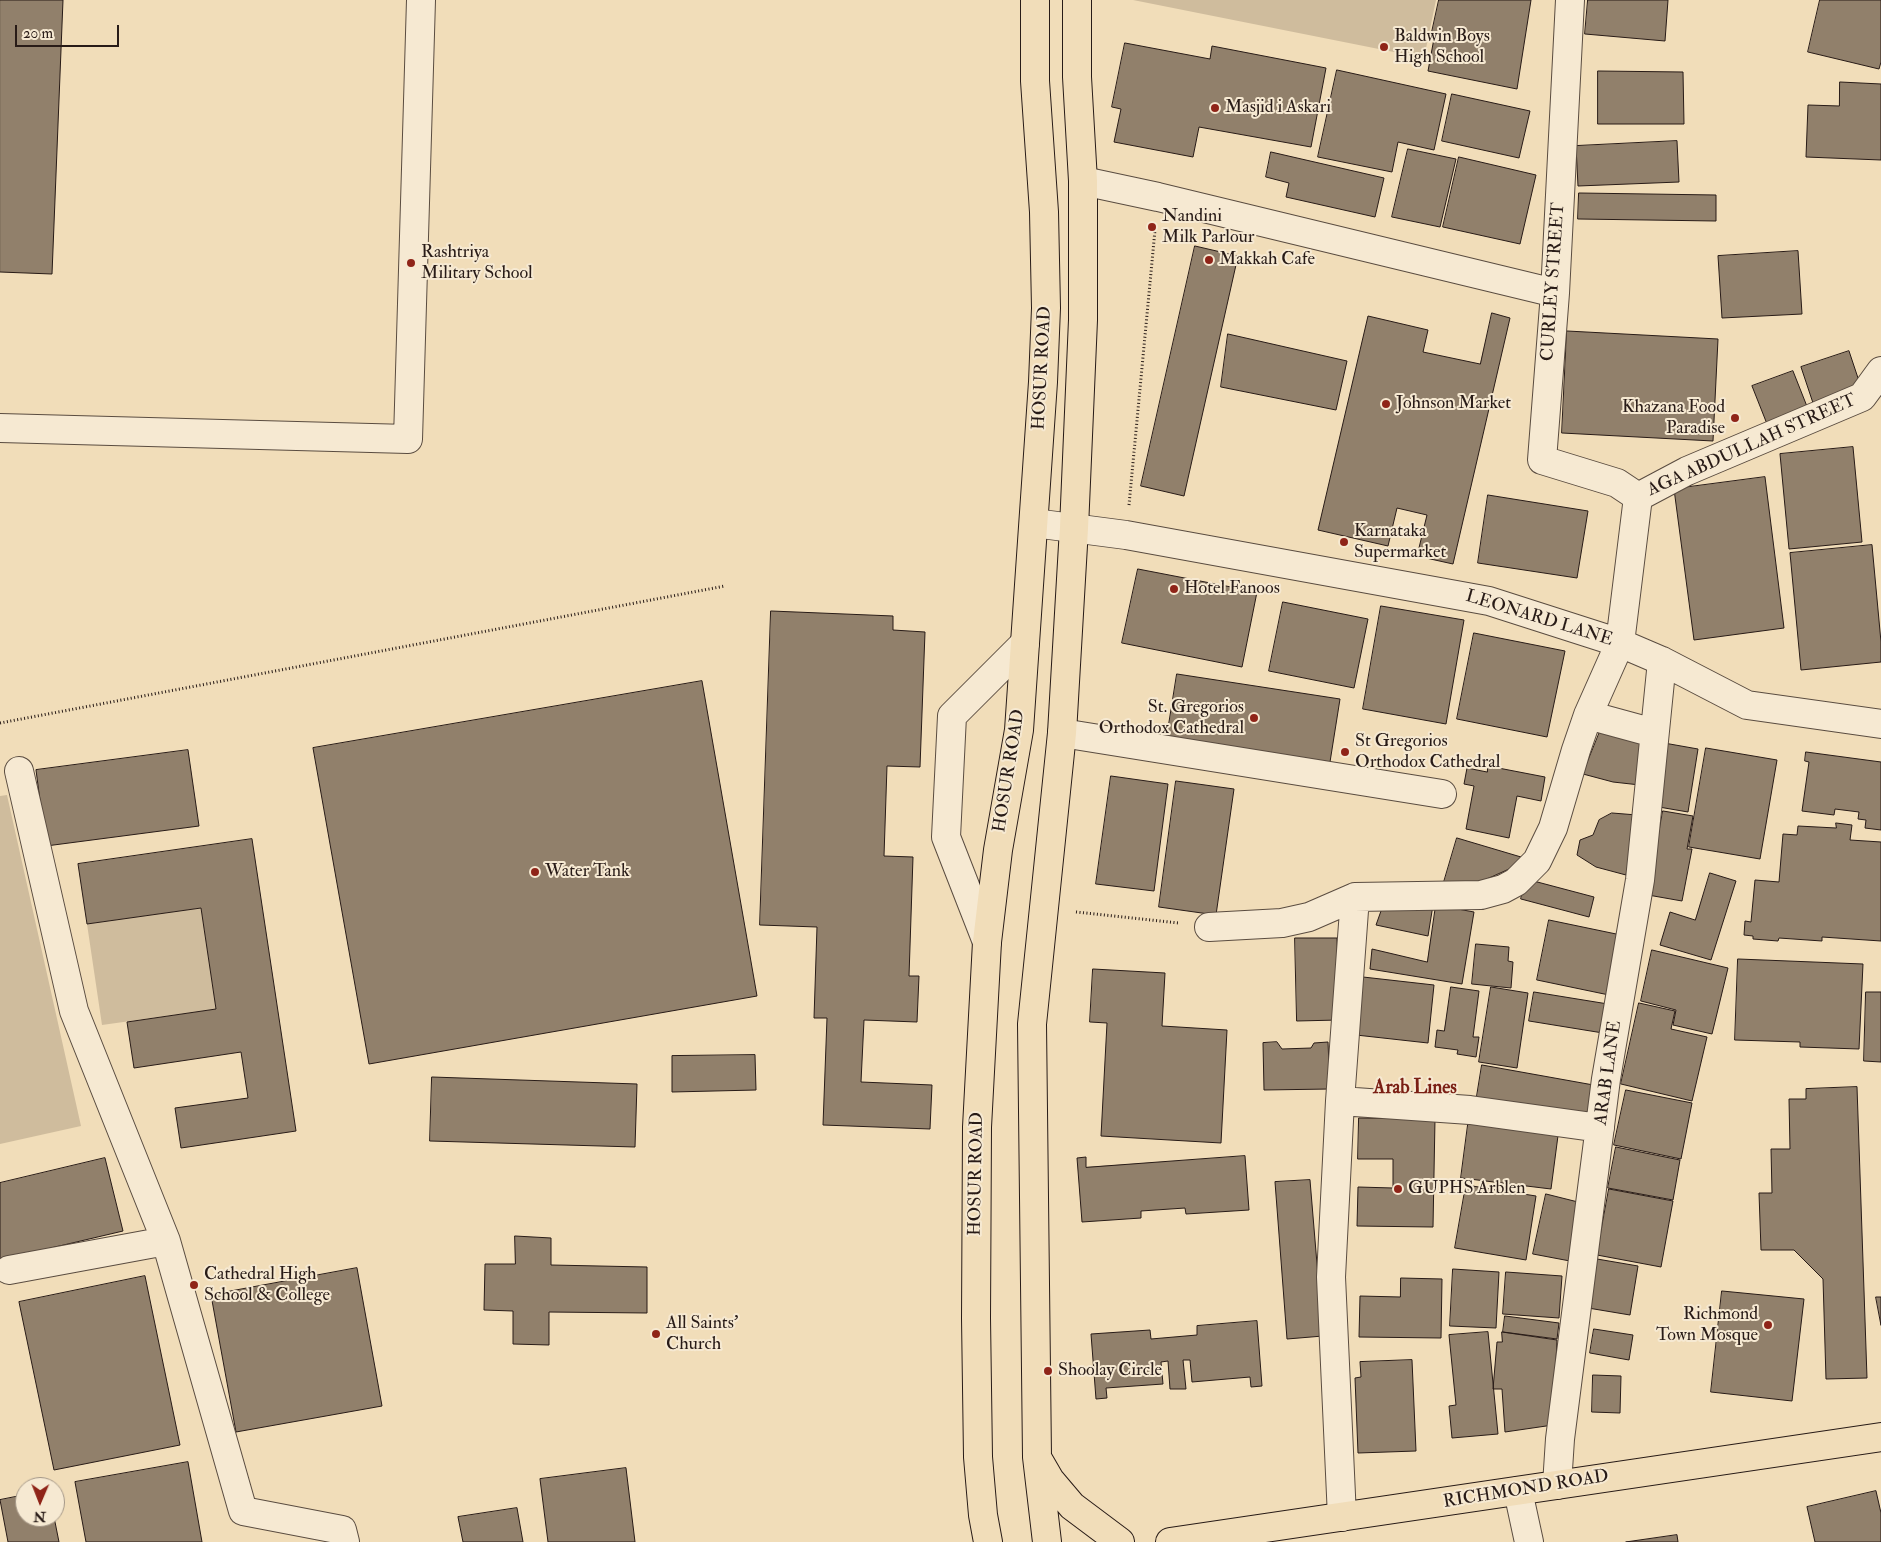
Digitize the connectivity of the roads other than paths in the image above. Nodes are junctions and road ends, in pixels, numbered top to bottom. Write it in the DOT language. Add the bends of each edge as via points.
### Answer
graph roads {
  1 [pos="421,0"];
  2 [pos="1035,0"];
  3 [pos="1077,0"];
  4 [pos="1570,0"];
  5 [pos="1084,181"];
  6 [pos="1555,293"];
  7 [pos="1881,371"];
  8 [pos="0,428"];
  9 [pos="1638,497"];
  10 [pos="1034,523"];
  11 [pos="1074,528"];
  12 [pos="1025,642"];
  13 [pos="1620,643"];
  14 [pos="1662,661"];
  15 [pos="1588,715"];
  16 [pos="1881,724"];
  17 [pos="1062,733"];
  18 [pos="1654,733"];
  19 [pos="19,771"];
  20 [pos="1442,794"];
  21 [pos="1355,897"];
  22 [pos="1209,927"];
  23 [pos="987,942"];
  24 [pos="1340,1101"];
  25 [pos="1600,1128"];
  26 [pos="166,1241"];
  27 [pos="9,1270"];
  28 [pos="1881,1437"];
  29 [pos="1037,1457"];
  30 [pos="1557,1485"];
  31 [pos="1518,1491"];
  32 [pos="1342,1518"];
  33 [pos="345,1542"];
  34 [pos="988,1542"];
  35 [pos="1046,1542"];
  36 [pos="1120,1542"];
  37 [pos="1170,1542"];
  38 [pos="1529,1542"];
  1 -- 8 [label="street" via="408,439"];
  2 -- 10 [label="main road, HOSUR ROAD" via="1035,81 1044,212 1046,308"];
  3 -- 5 [label="main road"];
  4 -- 6 [label="street, CURLEY STREET"];
  5 -- 6 [label="street"];
  5 -- 11 [label="main road" via="1083,320"];
  6 -- 9 [label="street, CURLEY STREET" via="1542,460 1617,483"];
  7 -- 9 [label="street, AGA ABDULLAH STREET" via="1862,397 1687,471"];
  9 -- 13 [label="street, AGA ABDULLAH STREET"];
  10 -- 11 [label="street"];
  10 -- 12 [label="main road, HOSUR ROAD"];
  11 -- 13 [label="street, LEONARD LANE" via="1489,601"];
  11 -- 17 [label="main road"];
  12 -- 23 [label="main road, HOSUR ROAD" via="1019,730 998,850"];
  12 -- 23 [label="street" via="952,716 946,837"];
  13 -- 14 [label="street, LEONARD LANE"];
  13 -- 15 [label="street, AGA ABDULLAH STREET"];
  14 -- 16 [label="street, LEONARD LANE" via="1747,705"];
  14 -- 18 [label="street, ARAB LANE"];
  15 -- 18 [label="street"];
  15 -- 21 [label="street, AGA ABDULLAH STREET" via="1553,828 1537,861 1516,882 1503,890 1481,895"];
  17 -- 20 [label="street"];
  17 -- 29 [label="main road" via="1032,1024"];
  18 -- 25 [label="street, ARAB LANE" via="1640,880"];
  19 -- 26 [label="street" via="74,1011"];
  21 -- 22 [label="street" via="1309,917 1282,923"];
  21 -- 24 [label="street"];
  23 -- 34 [label="main road, HOSUR ROAD" via="977,1128 976,1318 978,1457"];
  24 -- 25 [label="street" via="1470,1110"];
  24 -- 32 [label="street" via="1331,1277"];
  25 -- 30 [label="street, ARAB LANE" via="1560,1439"];
  26 -- 27 [label="street"];
  26 -- 33 [label="street" via="243,1511 342,1530"];
  28 -- 30 [label="main road, RICHMOND ROAD"];
  29 -- 35 [label="main road"];
  29 -- 36 [label="main road" via="1050,1480 1072,1506"];
  30 -- 31 [label="main road, RICHMOND ROAD"];
  31 -- 32 [label="main road, RICHMOND ROAD"];
  31 -- 38 [label="street"];
  32 -- 37 [label="main road, RICHMOND ROAD"];
}
